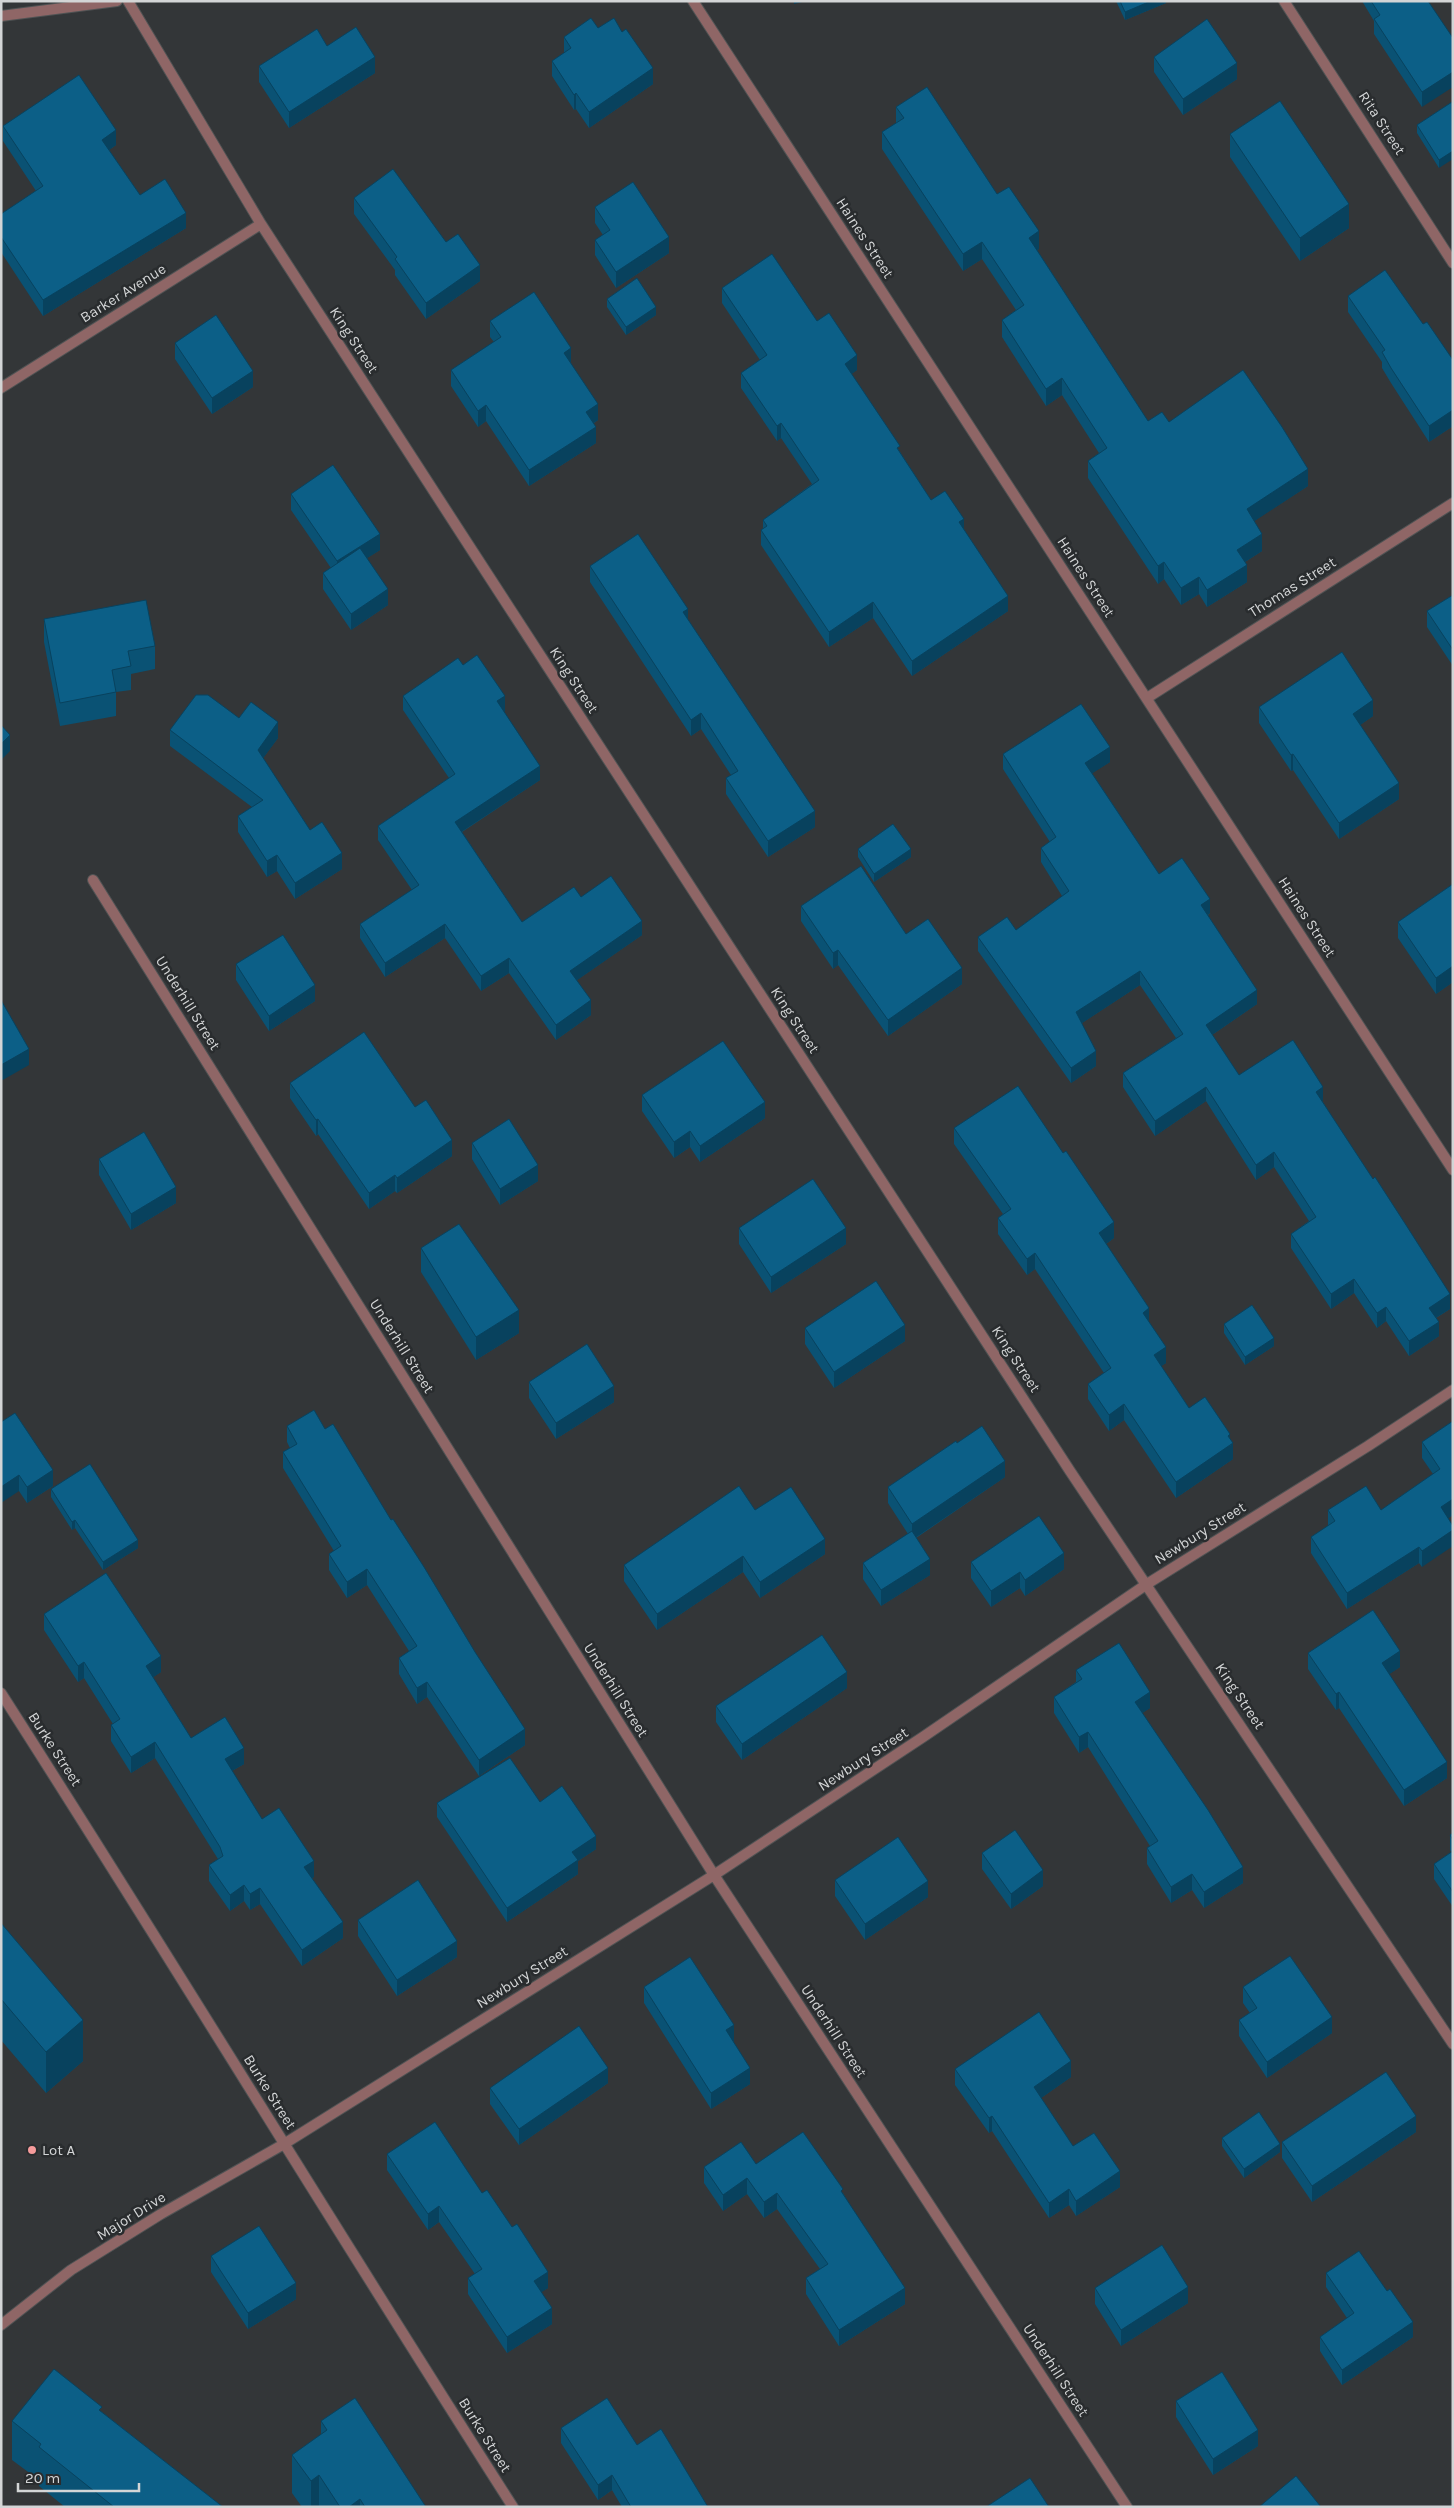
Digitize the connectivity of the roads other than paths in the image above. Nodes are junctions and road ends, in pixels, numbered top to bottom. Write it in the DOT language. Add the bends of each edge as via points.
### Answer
graph roads {
  1 [pos="117,1"];
  2 [pos="128,1"];
  3 [pos="693,1"];
  4 [pos="1284,1"];
  5 [pos="1,16"];
  6 [pos="261,224"];
  7 [pos="1453,263"];
  8 [pos="1,388"];
  9 [pos="1453,503"];
  10 [pos="1147,698"];
  11 [pos="93,880"];
  12 [pos="1453,1170"];
  13 [pos="1453,1390"];
  14 [pos="1147,1584"];
  15 [pos="1,1693"];
  16 [pos="714,1875"];
  17 [pos="1453,2044"];
  18 [pos="284,2144"];
  19 [pos="1,2325"];
  20 [pos="513,2507"];
  21 [pos="1127,2507"];
  1 -- 5 [label="street"];
  2 -- 6 [label="street, King Street"];
  3 -- 10 [label="street, Haines Street"];
  4 -- 7 [label="street, Rita Street"];
  6 -- 8 [label="street, Barker Avenue"];
  6 -- 14 [label="street, King Street"];
  9 -- 10 [label="street, Thomas Street"];
  10 -- 12 [label="street, Haines Street"];
  11 -- 16 [label="street, Underhill Street"];
  13 -- 14 [label="street, Newbury Street"];
  14 -- 16 [label="street, Newbury Street"];
  14 -- 17 [label="street, King Street"];
  15 -- 18 [label="street, Burke Street"];
  16 -- 18 [label="street, Newbury Street"];
  16 -- 21 [label="street, Underhill Street"];
  18 -- 19 [label="street, Major Drive" via="79,2265"];
  18 -- 20 [label="street, Burke Street"];
}
